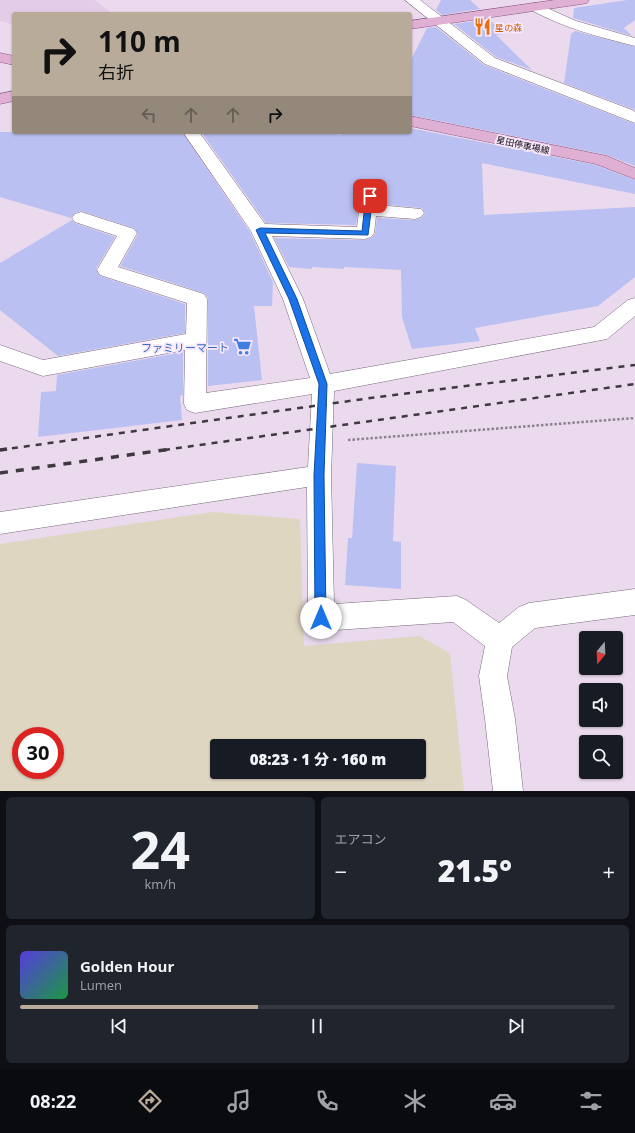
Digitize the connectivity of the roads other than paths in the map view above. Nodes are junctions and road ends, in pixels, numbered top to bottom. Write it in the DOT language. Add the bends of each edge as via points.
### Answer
graph roads {
  1 [pos="412,0"];
  2 [pos="582,0"];
  3 [pos="536,7"];
  4 [pos="439,20"];
  5 [pos="412,25"];
  6 [pos="635,42"];
  7 [pos="0,57"];
  8 [pos="12,60"];
  9 [pos="12,96"];
  10 [pos="0,99"];
  11 [pos="635,118"];
  12 [pos="412,121"];
  13 [pos="192,134"];
  14 [pos="635,174"];
  15 [pos="415,213"];
  16 [pos="81,218"];
  17 [pos="260,230"];
  18 [pos="635,304"];
  19 [pos="196,340"];
  20 [pos="0,353"];
  21 [pos="323,384"];
  22 [pos="319,475"];
  23 [pos="0,524"];
  24 [pos="635,602"];
  25 [pos="500,640"];
  26 [pos="508,791"];
  1 -- 4 [label="street"];
  2 -- 3 [label="main road"];
  3 -- 4 [label="main road"];
  3 -- 6 [label="street" via="575,24"];
  4 -- 5 [label="main road"];
  4 -- 11 [label="street" via="490,61"];
  7 -- 8 [label="main road"];
  9 -- 10 [label="main road"];
  12 -- 14 [label="main road, 星田停車場線" via="601,160"];
  13 -- 17 [label="street"];
  15 -- 17 [label="street" via="369,203 365,234"];
  16 -- 19 [label="street" via="128,233 107,270 197,299"];
  17 -- 21 [label="street" via="293,299"];
  18 -- 21 [label="street" via="600,334"];
  19 -- 20 [label="street" via="43,368"];
  19 -- 21 [label="street" via="195,404"];
  21 -- 22 [label="street"];
  22 -- 23 [label="street"];
  22 -- 25 [label="street" via="321,618 457,609"];
  24 -- 25 [label="street" via="529,616"];
  25 -- 26 [label="street" via="493,676"];
}
